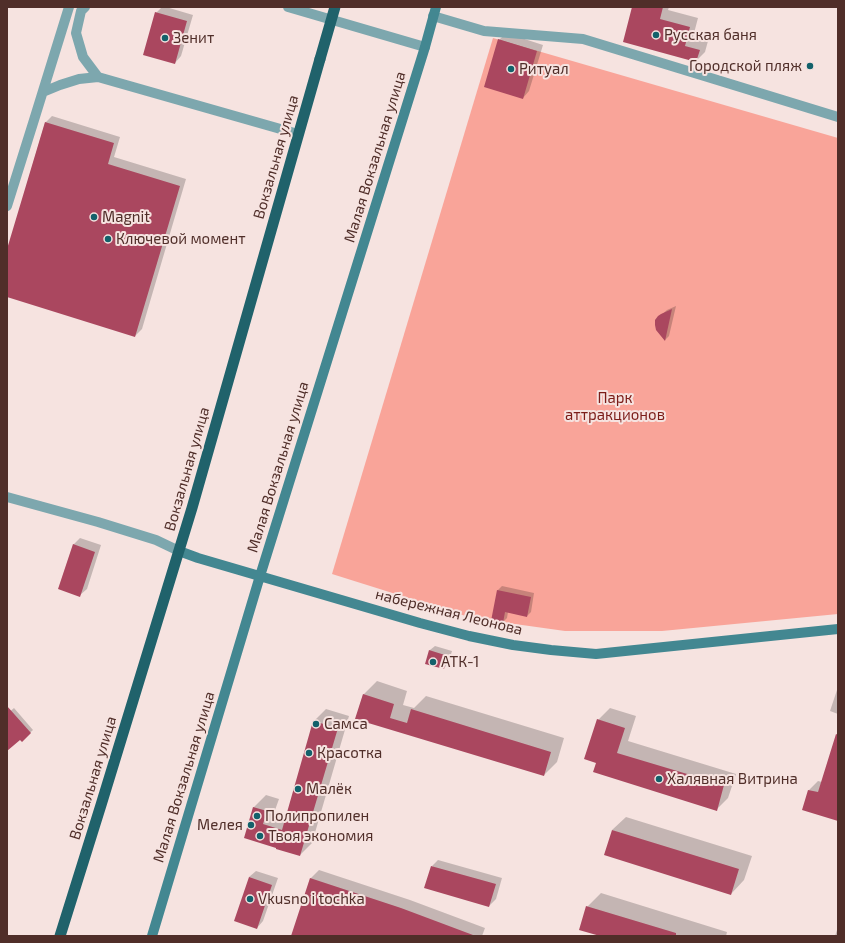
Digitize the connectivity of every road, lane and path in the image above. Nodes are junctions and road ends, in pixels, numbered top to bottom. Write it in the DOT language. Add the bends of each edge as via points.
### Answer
graph roads {
  1 [pos="69,7"];
  2 [pos="85,7"];
  3 [pos="288,7"];
  4 [pos="335,7"];
  5 [pos="435,12"];
  6 [pos="424,47"];
  7 [pos="98,77"];
  8 [pos="43,92"];
  9 [pos="838,117"];
  10 [pos="298,134"];
  11 [pos="7,206"];
  12 [pos="7,497"];
  13 [pos="179,551"];
  14 [pos="260,576"];
  15 [pos="838,629"];
  16 [pos="60,936"];
  17 [pos="152,936"];
  1 -- 8 [label="street"];
  2 -- 7 [label="street" via="81,11 76,33 83,57"];
  3 -- 6 [label="street"];
  4 -- 10 [label="highway, Вокзальная улица, bridge"];
  5 -- 6 [label="main road, Малая Вокзальная улица"];
  5 -- 9 [label="street" via="484,31 583,40"];
  6 -- 14 [label="main road, Малая Вокзальная улица"];
  7 -- 8 [label="street" via="79,79"];
  7 -- 10 [label="street"];
  8 -- 11 [label="street"];
  10 -- 13 [label="highway, Вокзальная улица"];
  12 -- 13 [label="street" via="156,540"];
  13 -- 14 [label="main road, набережная Леонова"];
  13 -- 16 [label="highway, Вокзальная улица"];
  14 -- 15 [label="main road, набережная Леонова" via="447,630 513,645 551,650 596,654"];
  14 -- 17 [label="main road, Малая Вокзальная улица"];
}
